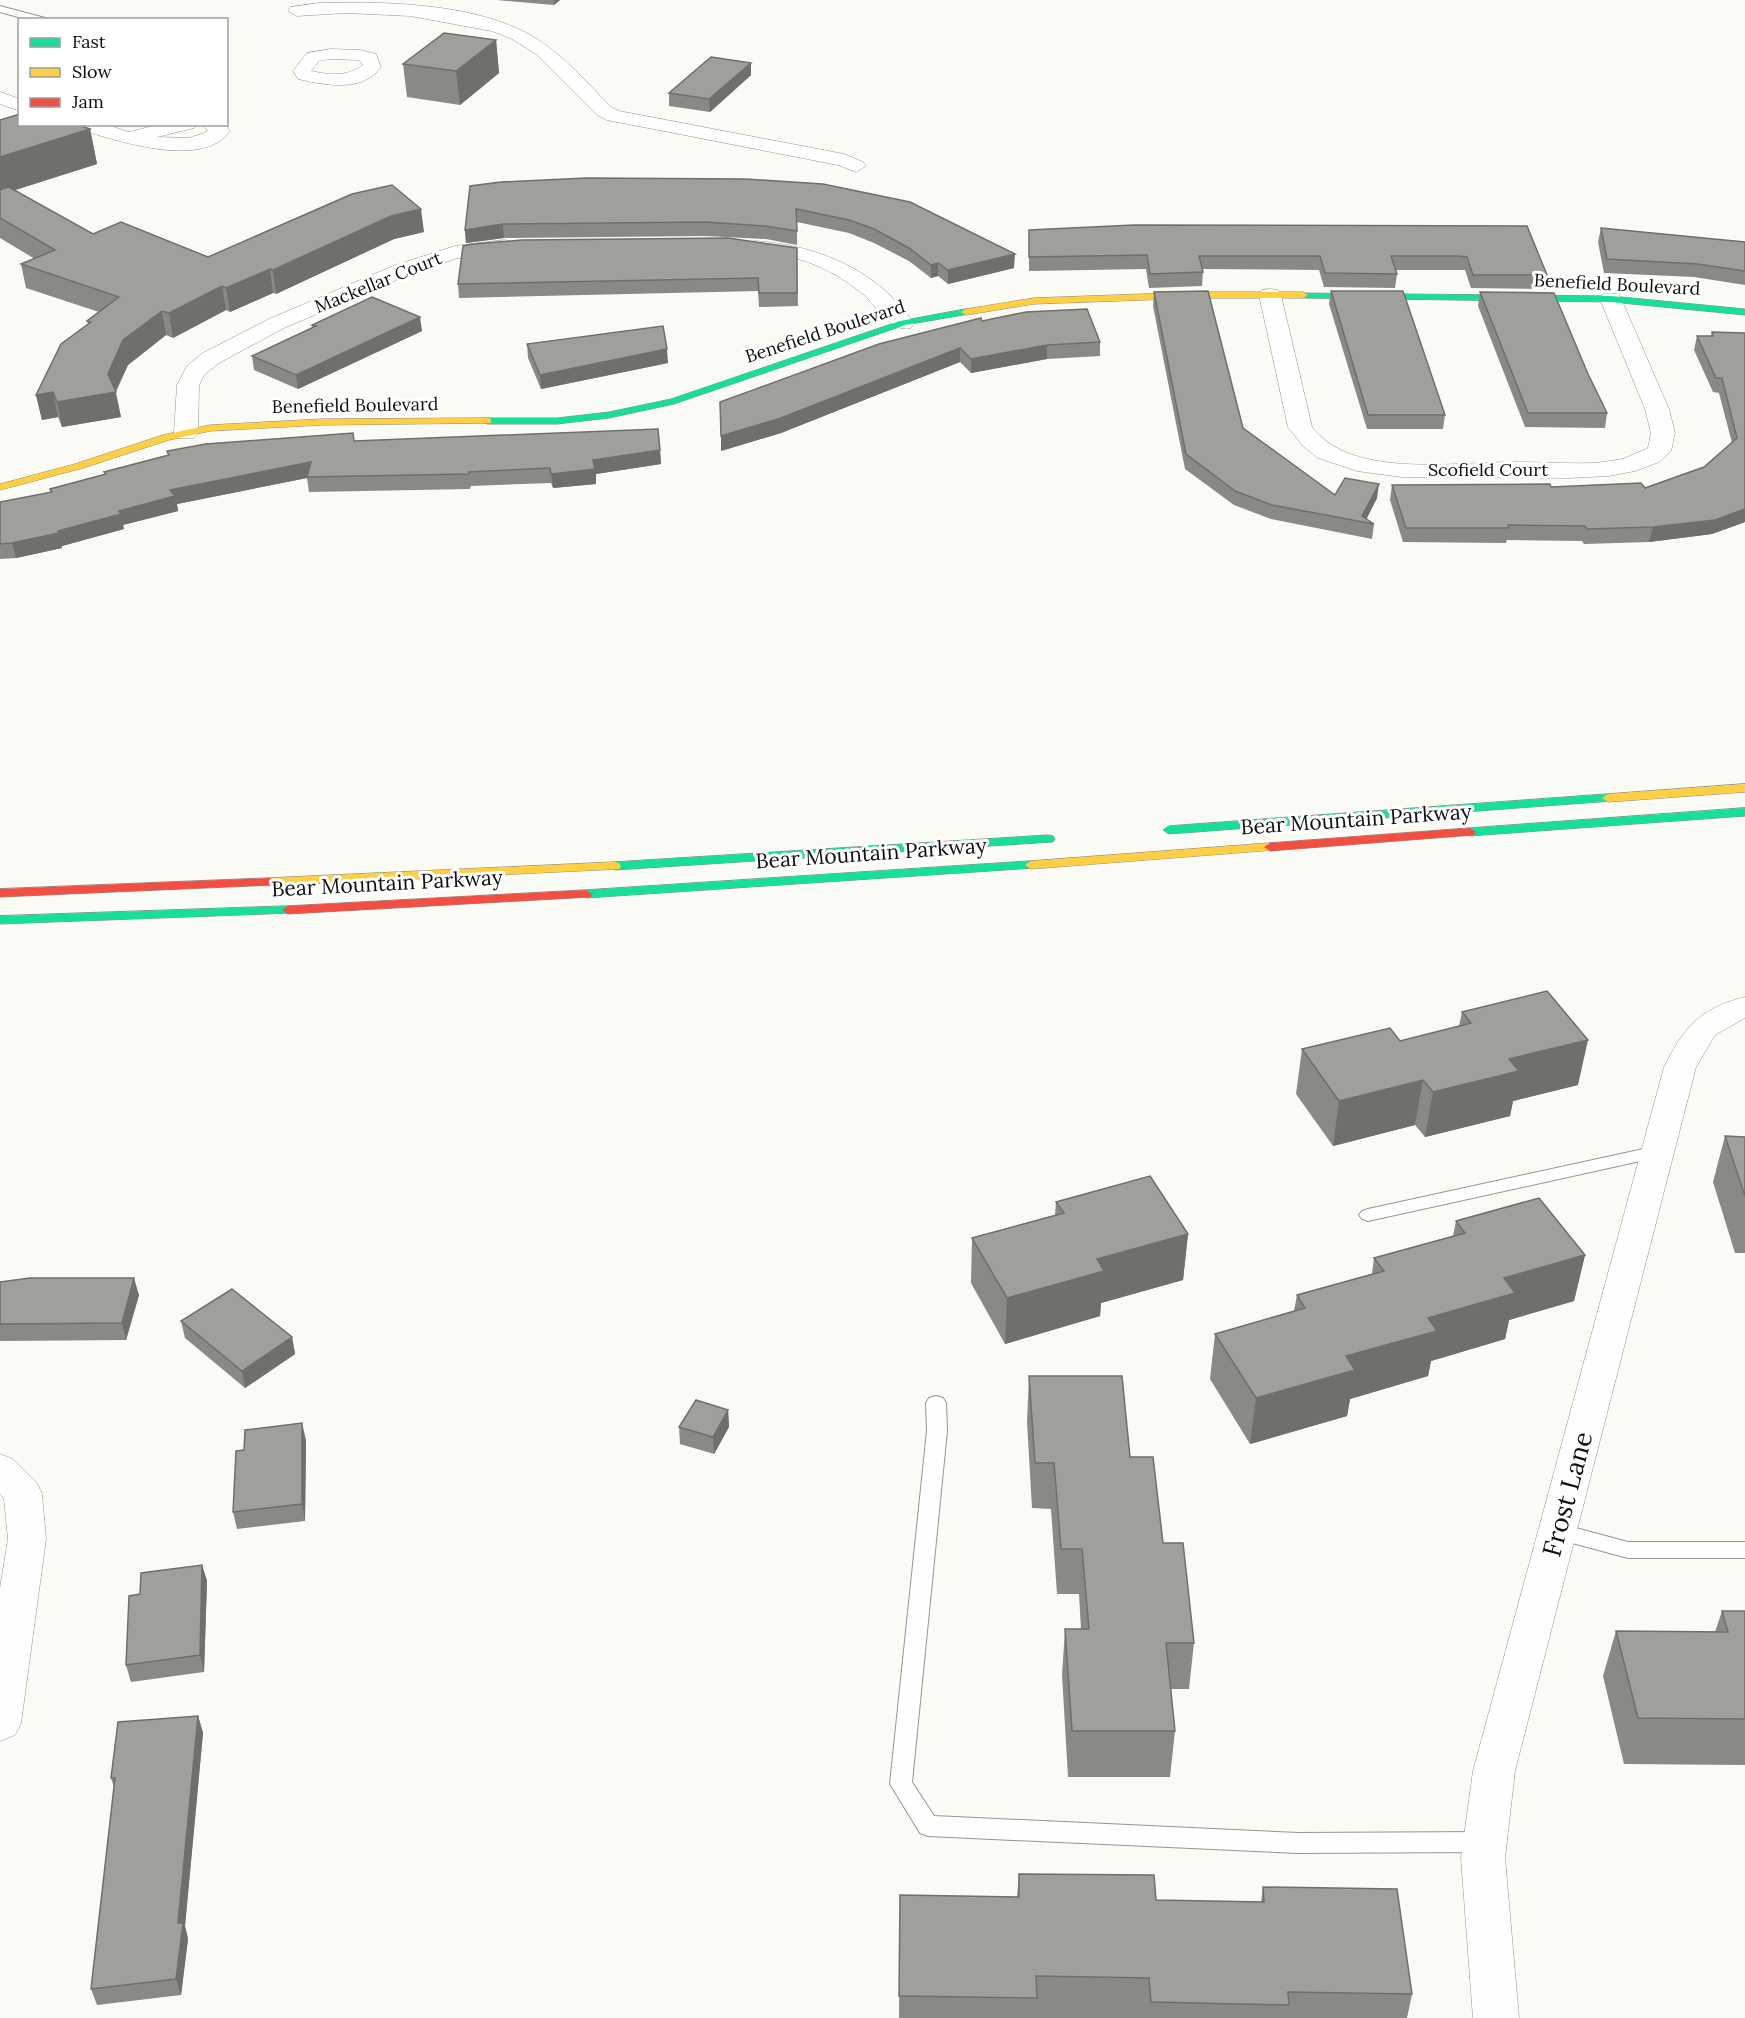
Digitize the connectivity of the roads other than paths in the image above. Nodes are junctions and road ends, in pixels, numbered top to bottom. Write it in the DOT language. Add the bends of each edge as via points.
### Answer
graph roads {
  1 [pos="292,5"];
  2 [pos="0,9"];
  3 [pos="34,18"];
  4 [pos="313,57"];
  5 [pos="0,98"];
  6 [pos="18,104"];
  7 [pos="89,126"];
  8 [pos="179,126"];
  9 [pos="214,126"];
  10 [pos="128,138"];
  11 [pos="856,166"];
  12 [pos="526,246"];
  13 [pos="739,247"];
  14 [pos="1270,295"];
  15 [pos="1611,299"];
  16 [pos="1745,312"];
  17 [pos="903,323"];
  18 [pos="186,433"];
  19 [pos="0,487"];
  20 [pos="1745,788"];
  21 [pos="1745,812"];
  22 [pos="1158,831"];
  23 [pos="1064,838"];
  24 [pos="0,893"];
  25 [pos="0,920"];
  26 [pos="1745,1007"];
  27 [pos="1658,1152"];
  28 [pos="1368,1215"];
  29 [pos="936,1403"];
  30 [pos="0,1468"];
  31 [pos="1557,1531"];
  32 [pos="1745,1550"];
  33 [pos="0,1723"];
  34 [pos="1485,1842"];
  35 [pos="1496,2018"];
  1 -- 4 [label="street"];
  1 -- 11 [label="street" via="383,10 466,19 499,27 542,50 604,111 615,116 844,160"];
  2 -- 3 [label="lane"];
  5 -- 6 [label="street"];
  7 -- 10 [label="street"];
  8 -- 10 [label="street"];
  9 -- 10 [label="street" via="220,131 204,141"];
  12 -- 18 [label="street, Mackellar Court" via="481,248 422,262 285,320 221,352 196,370 186,387"];
  13 -- 17 [label="street" via="795,252 844,268 885,301"];
  14 -- 15 [label="main road, Benefield Boulevard"];
  14 -- 15 [label="street, Scofield Court" via="1299,427 1305,436 1332,455 1359,464 1458,469 1601,470 1641,462 1659,451 1663,433 1657,409"];
  14 -- 17 [label="main road, Benefield Boulevard" via="1034,301"];
  15 -- 16 [label="main road, Benefield Boulevard"];
  17 -- 18 [label="main road, Benefield Boulevard" via="674,401 609,415 557,421 311,423 210,428"];
  18 -- 19 [label="main road, Benefield Boulevard"];
  20 -- 22 [label="main road, Bear Mountain Parkway"];
  21 -- 25 [label="main road, Bear Mountain Parkway" via="621,892 356,907"];
  23 -- 24 [label="main road, Bear Mountain Parkway" via="468,874"];
  26 -- 27 [label="street, Frost Lane" via="1723,1015 1696,1035 1680,1067"];
  27 -- 28 [label="lane"];
  27 -- 31 [label="street, Frost Lane"];
  29 -- 34 [label="lane" via="937,1431 902,1784 928,1826 1298,1843"];
  30 -- 33 [label="street" via="23,1494 27,1539"];
  31 -- 32 [label="lane" via="1628,1550"];
  31 -- 34 [label="street, Frost Lane" via="1494,1771"];
  34 -- 35 [label="street, Frost Lane"];
}
